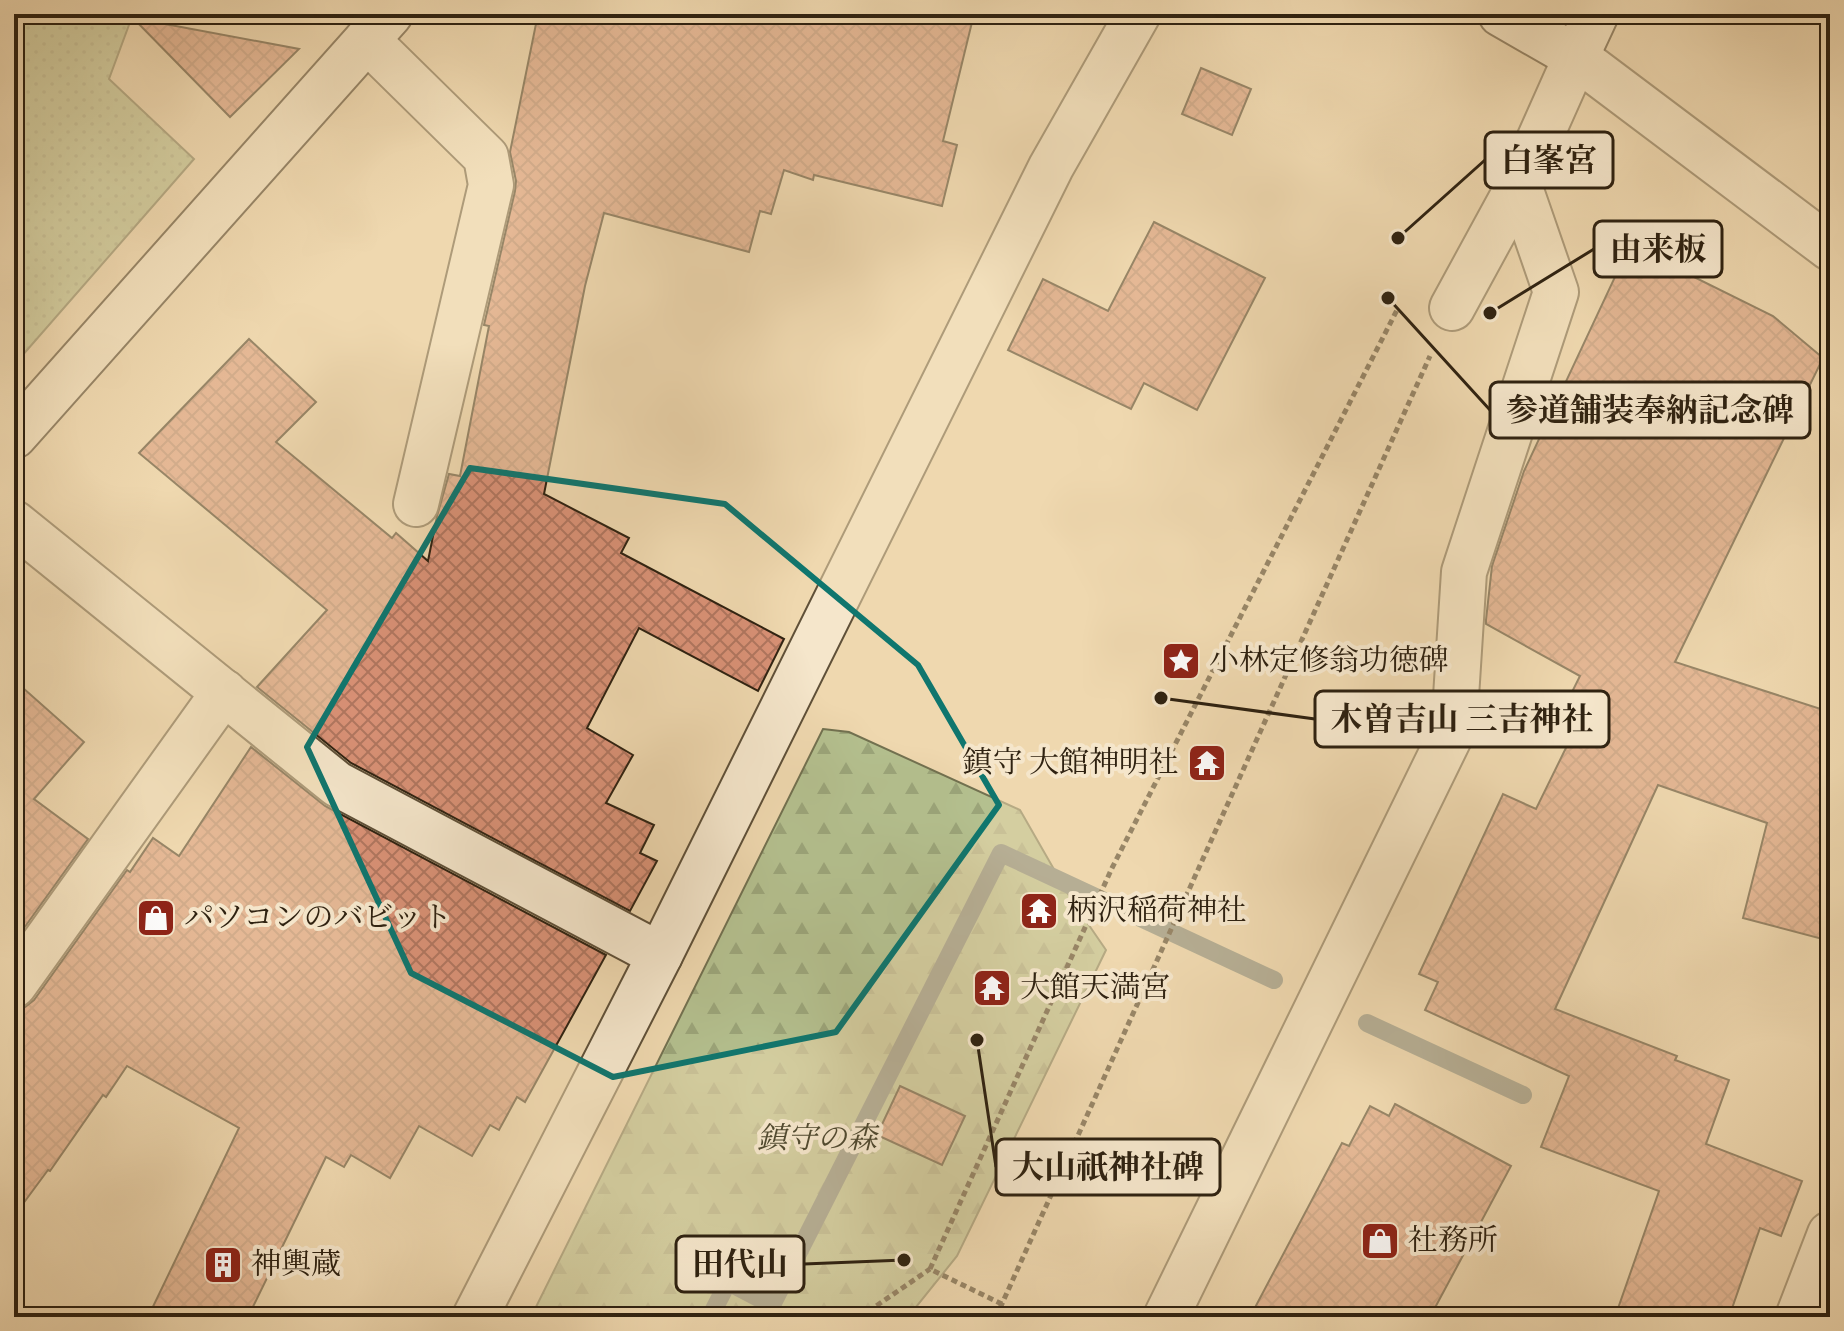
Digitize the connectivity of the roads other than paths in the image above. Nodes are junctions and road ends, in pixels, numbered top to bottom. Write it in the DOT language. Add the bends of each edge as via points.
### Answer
graph roads {
  1 [pos="1138,14"];
  2 [pos="1501,14"];
  3 [pos="1596,14"];
  4 [pos="378,27"];
  5 [pos="1576,57"];
  6 [pos="1519,185"];
  7 [pos="1830,248"];
  8 [pos="1452,308"];
  9 [pos="14,436"];
  10 [pos="416,504"];
  11 [pos="14,523"];
  12 [pos="224,692"];
  13 [pos="660,955"];
  14 [pos="14,985"];
  15 [pos="1830,1234"];
  16 [pos="475,1317"];
  17 [pos="1166,1317"];
  18 [pos="1798,1317"];
  1 -- 13 [label="street" via="1051,167"];
  2 -- 5 [label="street"];
  3 -- 5 [label="street"];
  4 -- 9 [label="street"];
  4 -- 10 [label="street" via="486,157 491,185"];
  5 -- 6 [label="street"];
  5 -- 7 [label="street"];
  6 -- 8 [label="street"];
  6 -- 17 [label="street" via="1556,292 1464,572 1454,728"];
  11 -- 12 [label="street"];
  12 -- 13 [label="street" via="337,784"];
  12 -- 14 [label="street"];
  13 -- 16 [label="street"];
  15 -- 18 [label="street"];
}
